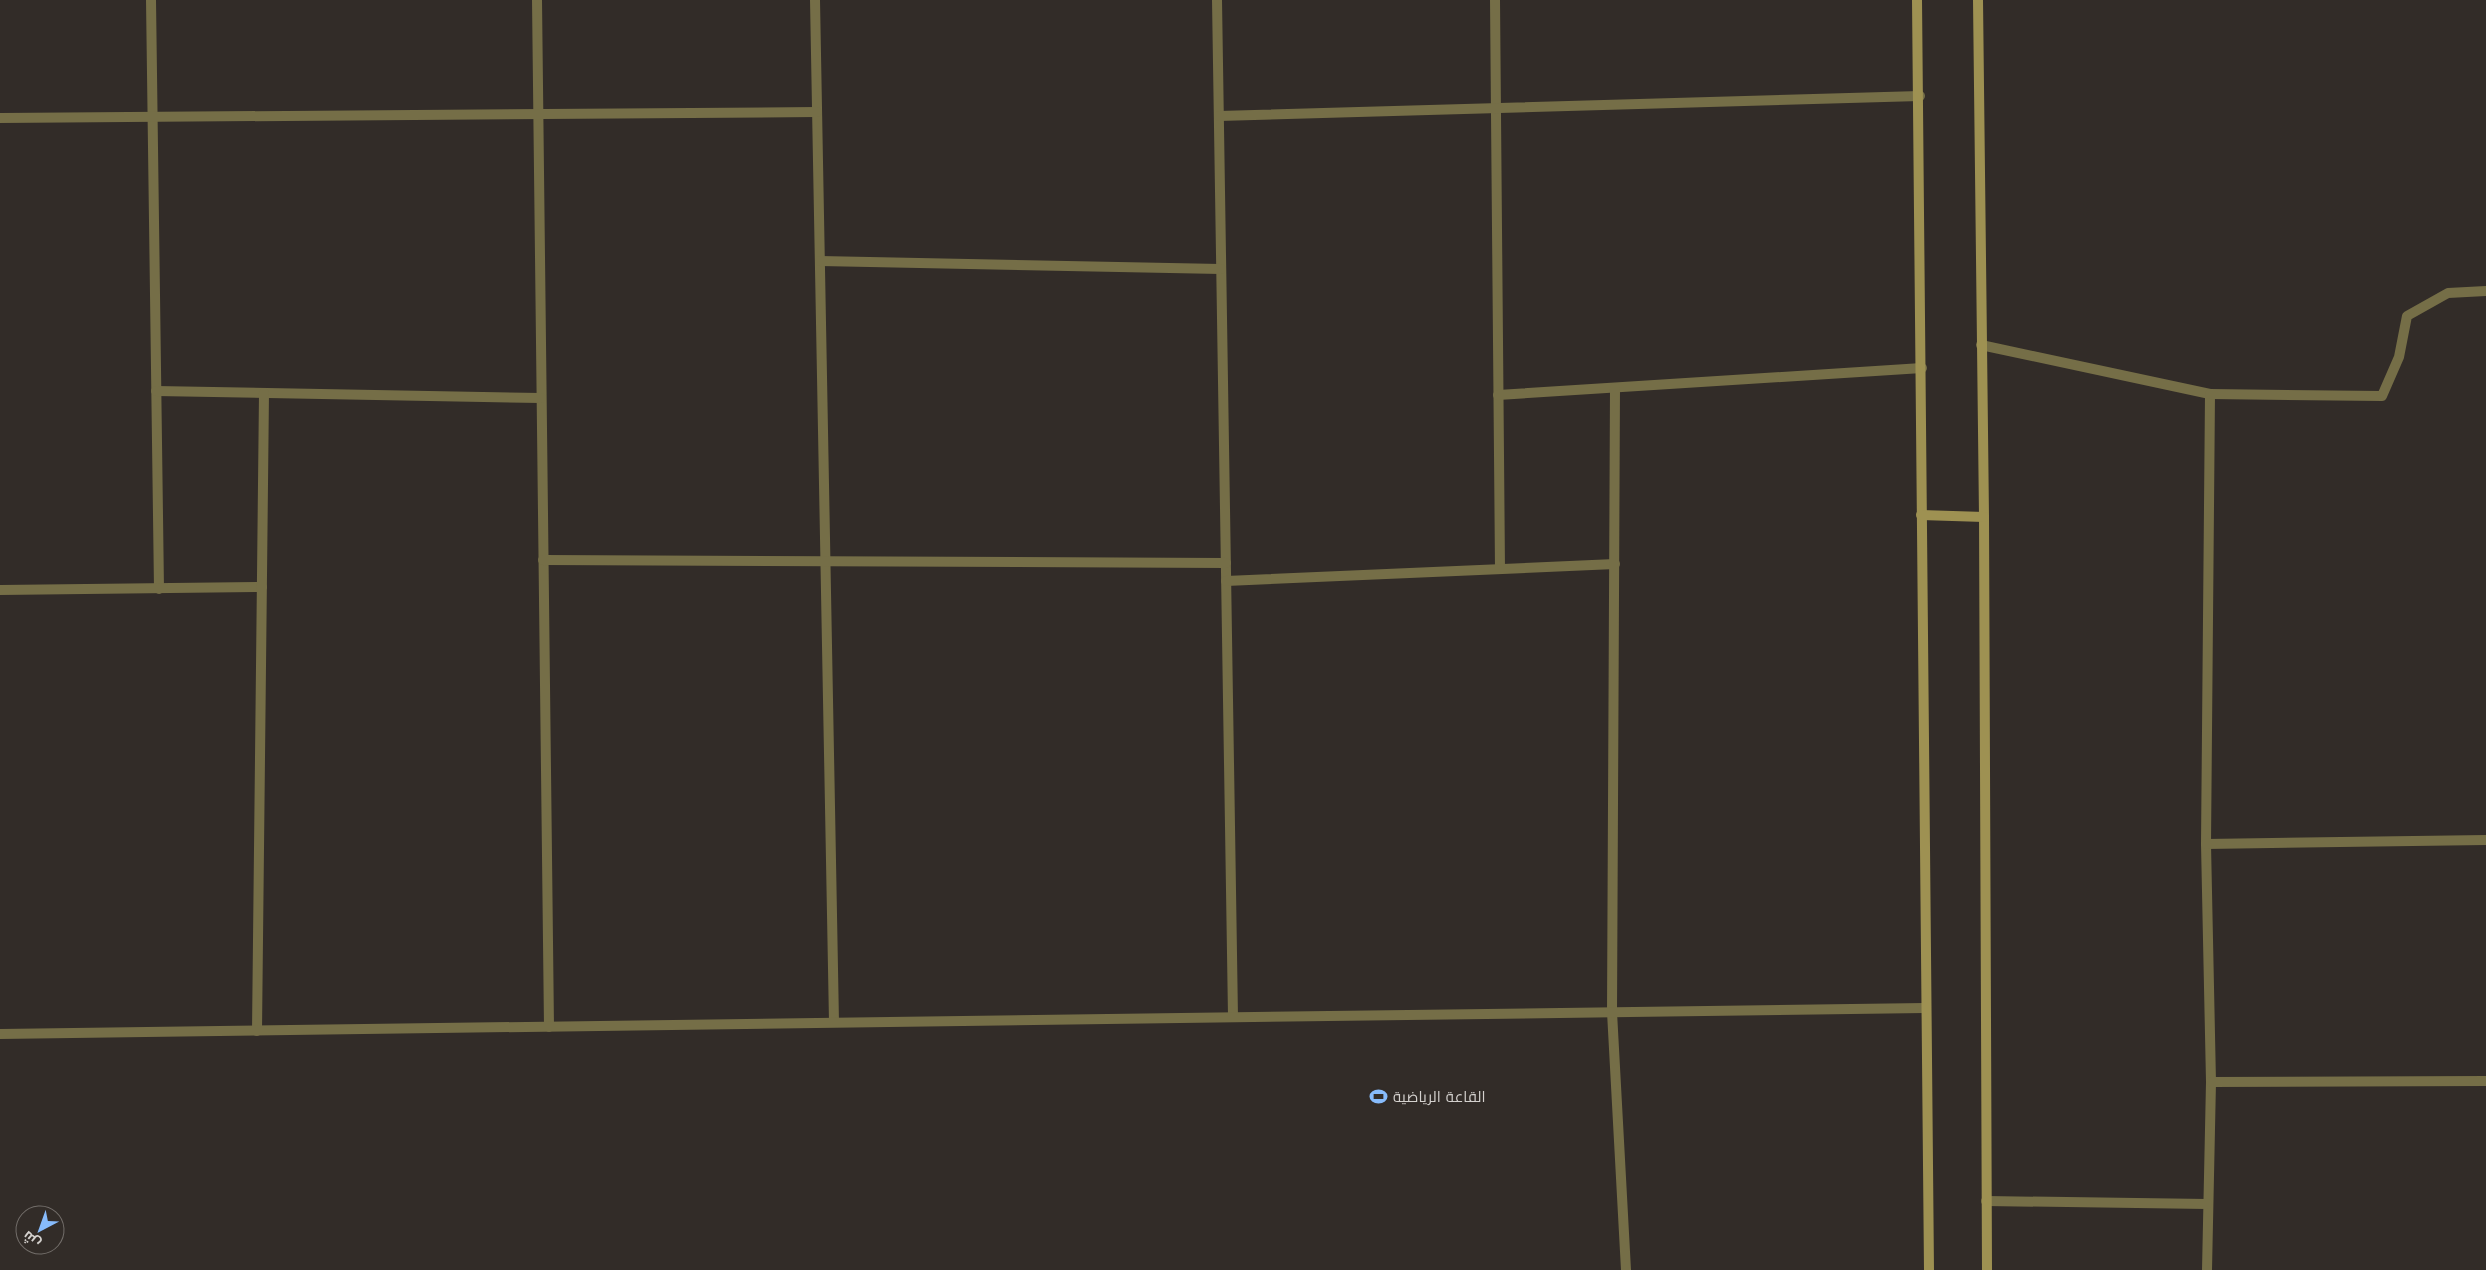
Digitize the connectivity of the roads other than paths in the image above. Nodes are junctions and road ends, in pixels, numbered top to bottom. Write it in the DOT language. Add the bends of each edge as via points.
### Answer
graph roads {
  1 [pos="151,0"];
  2 [pos="537,0"];
  3 [pos="815,0"];
  4 [pos="1216,0"];
  5 [pos="1495,0"];
  6 [pos="1917,0"];
  7 [pos="1978,0"];
  8 [pos="1920,96"];
  9 [pos="1496,109"];
  10 [pos="817,112"];
  11 [pos="538,114"];
  12 [pos="1219,116"];
  13 [pos="153,117"];
  14 [pos="0,118"];
  15 [pos="820,261"];
  16 [pos="1221,269"];
  17 [pos="2486,291"];
  18 [pos="1981,345"];
  19 [pos="1922,368"];
  20 [pos="1615,388"];
  21 [pos="156,391"];
  22 [pos="264,393"];
  23 [pos="2210,394"];
  24 [pos="1498,395"];
  25 [pos="541,398"];
  26 [pos="1921,514"];
  27 [pos="1984,517"];
  28 [pos="543,560"];
  29 [pos="826,561"];
  30 [pos="1226,563"];
  31 [pos="1615,564"];
  32 [pos="1500,569"];
  33 [pos="1226,581"];
  34 [pos="262,587"];
  35 [pos="159,588"];
  36 [pos="0,590"];
  37 [pos="2486,840"];
  38 [pos="2206,844"];
  39 [pos="1925,1008"];
  40 [pos="1612,1012"];
  41 [pos="1233,1017"];
  42 [pos="834,1022"];
  43 [pos="549,1027"];
  44 [pos="257,1031"];
  45 [pos="0,1034"];
  46 [pos="2486,1081"];
  47 [pos="2211,1082"];
  48 [pos="1986,1201"];
  49 [pos="2207,1204"];
  50 [pos="1626,1270"];
  51 [pos="1929,1270"];
  52 [pos="1987,1270"];
  53 [pos="2208,1270"];
  1 -- 13 [label="street"];
  2 -- 11 [label="street"];
  3 -- 10 [label="street"];
  4 -- 12 [label="street"];
  5 -- 9 [label="street"];
  6 -- 8 [label="main road"];
  7 -- 18 [label="main road"];
  8 -- 9 [label="street"];
  8 -- 19 [label="main road"];
  9 -- 12 [label="street"];
  9 -- 24 [label="street"];
  10 -- 11 [label="street"];
  10 -- 15 [label="street"];
  11 -- 13 [label="street"];
  11 -- 25 [label="street"];
  12 -- 16 [label="street"];
  13 -- 14 [label="street"];
  13 -- 21 [label="street"];
  15 -- 16 [label="street"];
  15 -- 29 [label="street"];
  16 -- 30 [label="street"];
  17 -- 23 [label="street" via="2448,293 2407,316 2399,357 2382,396"];
  18 -- 23 [label="street"];
  18 -- 27 [label="main road"];
  19 -- 20 [label="street"];
  19 -- 26 [label="main road"];
  20 -- 24 [label="street"];
  20 -- 31 [label="street"];
  21 -- 22 [label="street"];
  21 -- 35 [label="street"];
  22 -- 25 [label="street"];
  22 -- 34 [label="street"];
  23 -- 38 [label="street"];
  24 -- 32 [label="street"];
  25 -- 28 [label="street"];
  26 -- 27 [label="main road"];
  26 -- 39 [label="main road"];
  27 -- 48 [label="main road"];
  28 -- 29 [label="street"];
  28 -- 43 [label="street"];
  29 -- 30 [label="street"];
  29 -- 42 [label="street"];
  30 -- 33 [label="street"];
  31 -- 32 [label="street"];
  31 -- 40 [label="street"];
  32 -- 33 [label="street"];
  33 -- 41 [label="street"];
  34 -- 35 [label="street"];
  34 -- 44 [label="street"];
  35 -- 36 [label="street"];
  37 -- 38 [label="street"];
  38 -- 47 [label="street"];
  39 -- 40 [label="street"];
  39 -- 51 [label="main road"];
  40 -- 41 [label="street"];
  40 -- 50 [label="street"];
  41 -- 42 [label="street"];
  42 -- 43 [label="street"];
  43 -- 44 [label="street"];
  44 -- 45 [label="street"];
  46 -- 47 [label="street"];
  47 -- 49 [label="street"];
  48 -- 49 [label="street"];
  48 -- 52 [label="main road"];
  49 -- 53 [label="street"];
}
